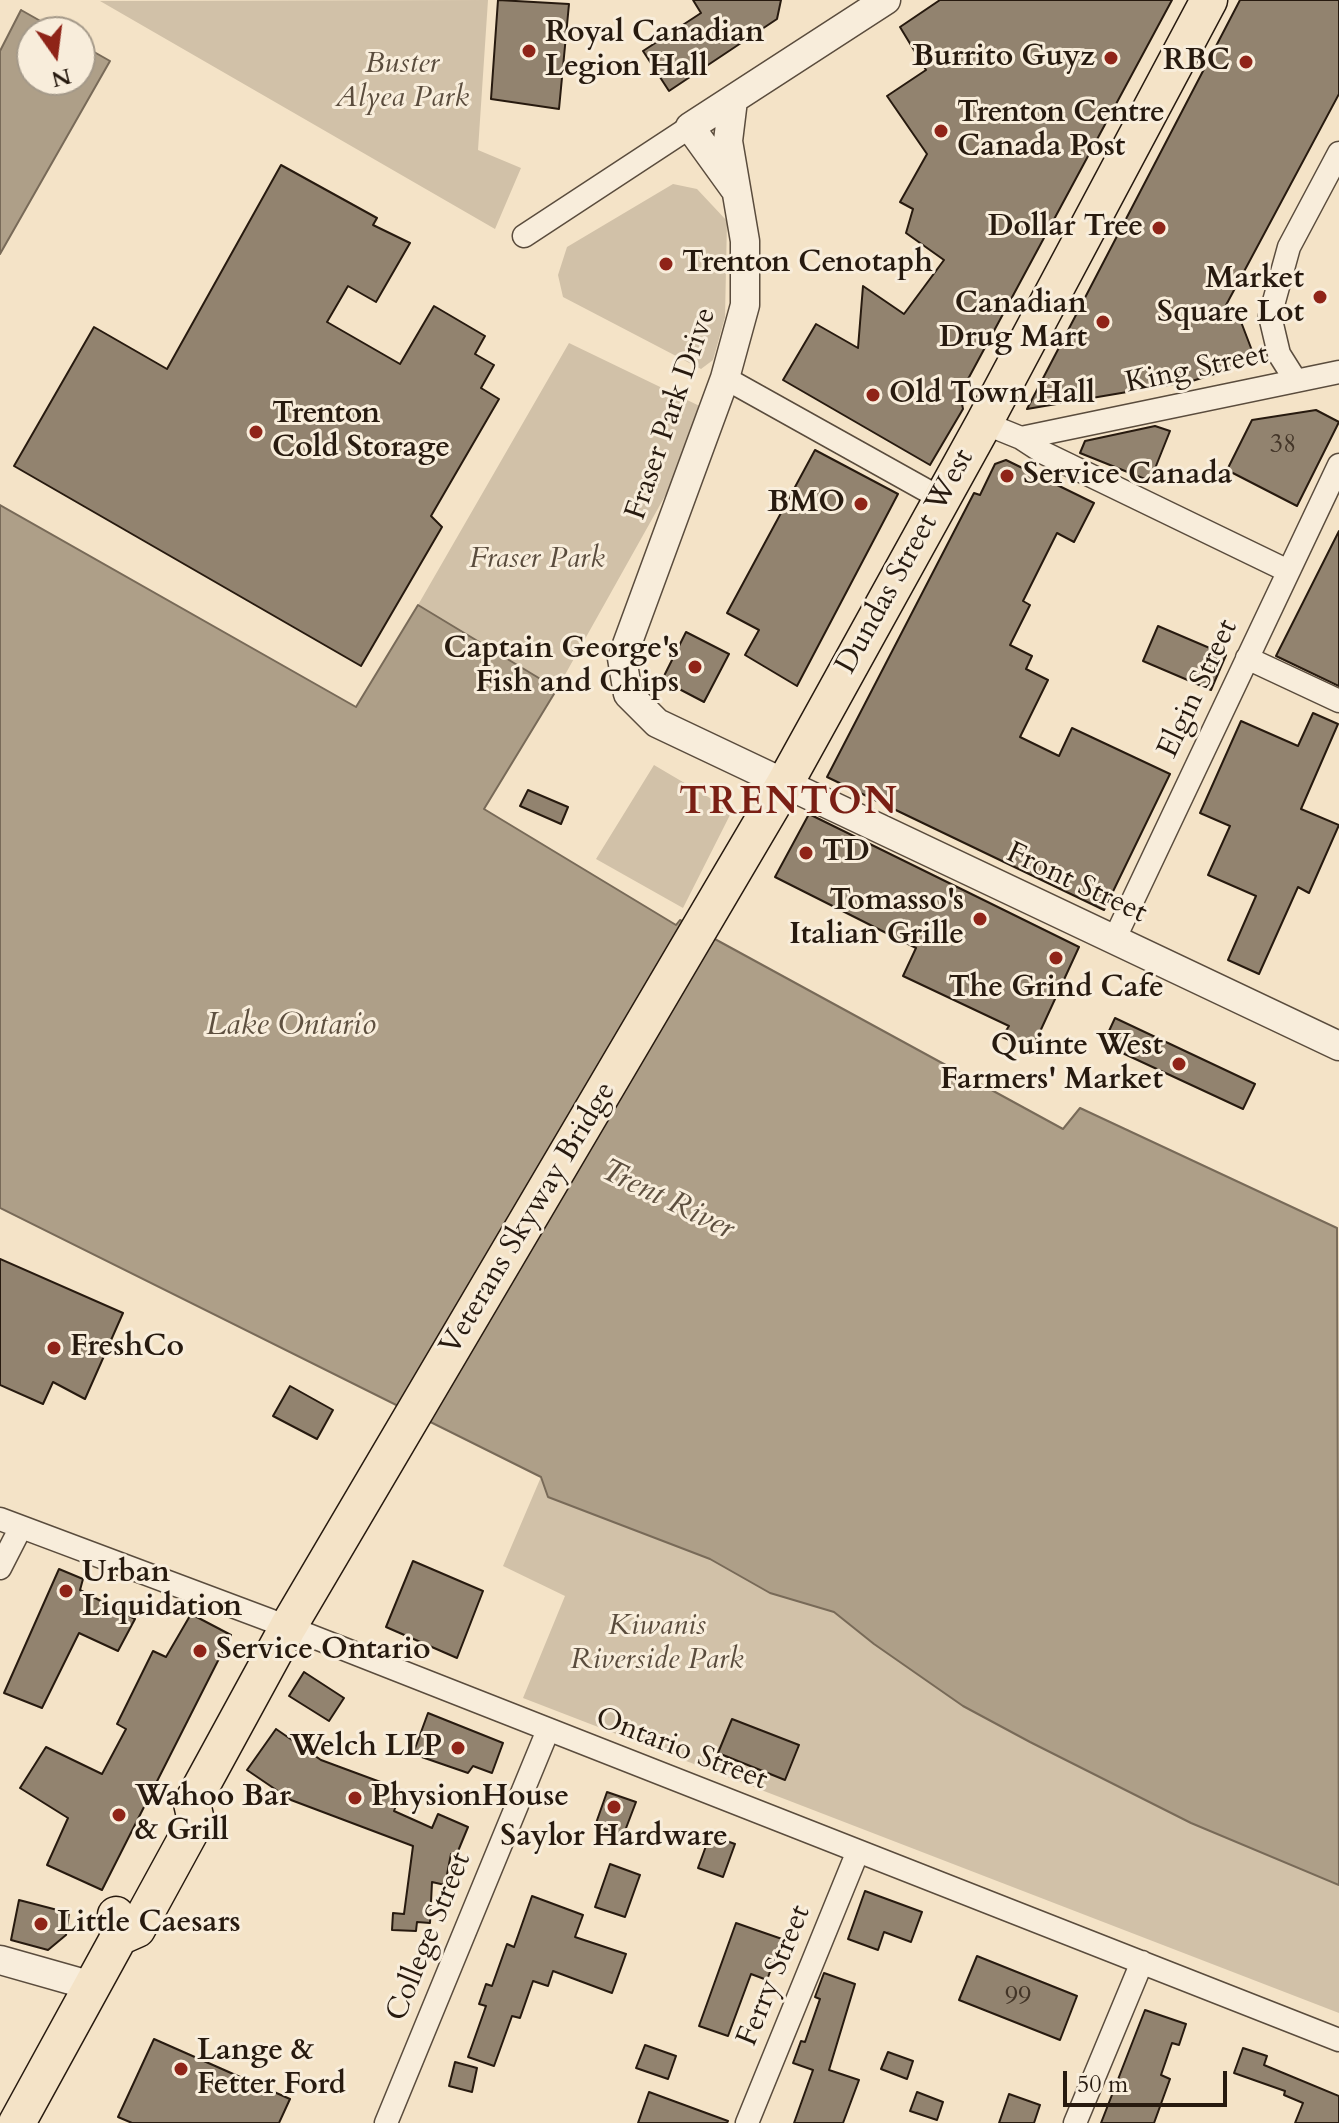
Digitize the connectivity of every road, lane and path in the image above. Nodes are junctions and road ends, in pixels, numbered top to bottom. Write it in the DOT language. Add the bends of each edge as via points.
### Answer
graph roads {
  1 [pos="886,0"];
  2 [pos="1209,0"];
  3 [pos="733,100"];
  4 [pos="690,127"];
  5 [pos="1339,153"];
  6 [pos="741,198"];
  7 [pos="524,236"];
  8 [pos="1339,372"];
  9 [pos="725,378"];
  10 [pos="1296,381"];
  11 [pos="984,423"];
  12 [pos="1021,438"];
  13 [pos="1339,465"];
  14 [pos="940,498"];
  15 [pos="1288,571"];
  16 [pos="1247,658"];
  17 [pos="1339,701"];
  18 [pos="784,785"];
  19 [pos="711,910"];
  20 [pos="1114,940"];
  21 [pos="1339,1046"];
  22 [pos="11,1523"];
  23 [pos="0,1568"];
  24 [pos="288,1627"];
  25 [pos="548,1730"];
  26 [pos="858,1851"];
  27 [pos="0,1960"];
  28 [pos="1142,1962"];
  29 [pos="92,1986"];
  30 [pos="1339,2040"];
  31 [pos="17,2123"];
  32 [pos="386,2123"];
  33 [pos="747,2123"];
  34 [pos="1075,2123"];
  1 -- 3 [label="street"];
  2 -- 11 [label="main road, Dundas Street West"];
  3 -- 4 [label="street"];
  3 -- 6 [label="street, Fraser Park Drive" via="728,141"];
  4 -- 6 [label="street"];
  4 -- 7 [label="street"];
  5 -- 10 [label="street" via="1289,247 1270,316 1279,354"];
  6 -- 9 [label="street, Fraser Park Drive" via="745,305"];
  8 -- 10 [label="street, King Street"];
  9 -- 14 [label="street"];
  9 -- 18 [label="street, Fraser Park Drive" via="622,658 628,694 657,723"];
  10 -- 12 [label="street, King Street"];
  11 -- 12 [label="street"];
  11 -- 14 [label="main road, Dundas Street West"];
  12 -- 15 [label="street"];
  13 -- 15 [label="street, Elgin Street"];
  14 -- 18 [label="main road, Dundas Street West"];
  15 -- 16 [label="street, Elgin Street"];
  16 -- 17 [label="street"];
  16 -- 20 [label="street, Elgin Street"];
  18 -- 19 [label="main road, Dundas Street West"];
  18 -- 20 [label="street, Front Street"];
  19 -- 24 [label="main road, Veterans Skyway Bridge"];
  20 -- 21 [label="street, Front Street"];
  22 -- 23 [label="street"];
  22 -- 24 [label="street, Ontario Street"];
  24 -- 25 [label="street, Ontario Street"];
  24 -- 29 [label="main road, Veterans Skyway Bridge" via="192,1803 174,1809 115,1917 119,1937"];
  25 -- 26 [label="street, Ontario Street"];
  25 -- 32 [label="street, College Street"];
  26 -- 28 [label="street, Ontario Street"];
  26 -- 33 [label="street, Ferry Street"];
  27 -- 29 [label="street"];
  28 -- 30 [label="street, Ontario Street"];
  28 -- 34 [label="street"];
  29 -- 31 [label="main road"];
}
